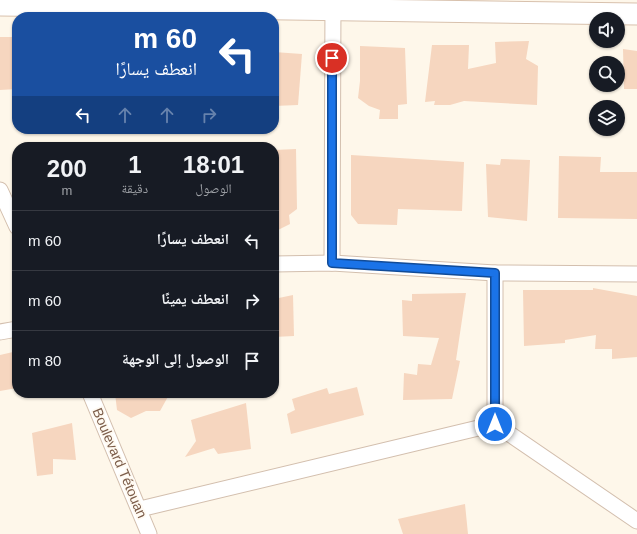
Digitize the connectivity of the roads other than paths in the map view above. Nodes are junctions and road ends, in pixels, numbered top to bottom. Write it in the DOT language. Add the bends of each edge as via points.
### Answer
graph roads {
  1 [pos="0,5"];
  2 [pos="332,5"];
  3 [pos="637,14"];
  4 [pos="0,190"];
  5 [pos="12,215"];
  6 [pos="332,263"];
  7 [pos="279,264"];
  8 [pos="495,273"];
  9 [pos="637,274"];
  10 [pos="12,330"];
  11 [pos="0,332"];
  12 [pos="92,398"];
  13 [pos="495,424"];
  14 [pos="140,509"];
  15 [pos="637,521"];
  16 [pos="149,534"];
  1 -- 2 [label="main road"];
  2 -- 3 [label="main road"];
  2 -- 6 [label="street"];
  4 -- 5 [label="street"];
  6 -- 7 [label="street"];
  6 -- 8 [label="street"];
  8 -- 9 [label="street"];
  8 -- 13 [label="street"];
  10 -- 11 [label="street"];
  12 -- 14 [label="street, Boulevard Tétouan"];
  13 -- 14 [label="street"];
  13 -- 15 [label="street"];
  14 -- 16 [label="street, Boulevard Tétouan"];
}
